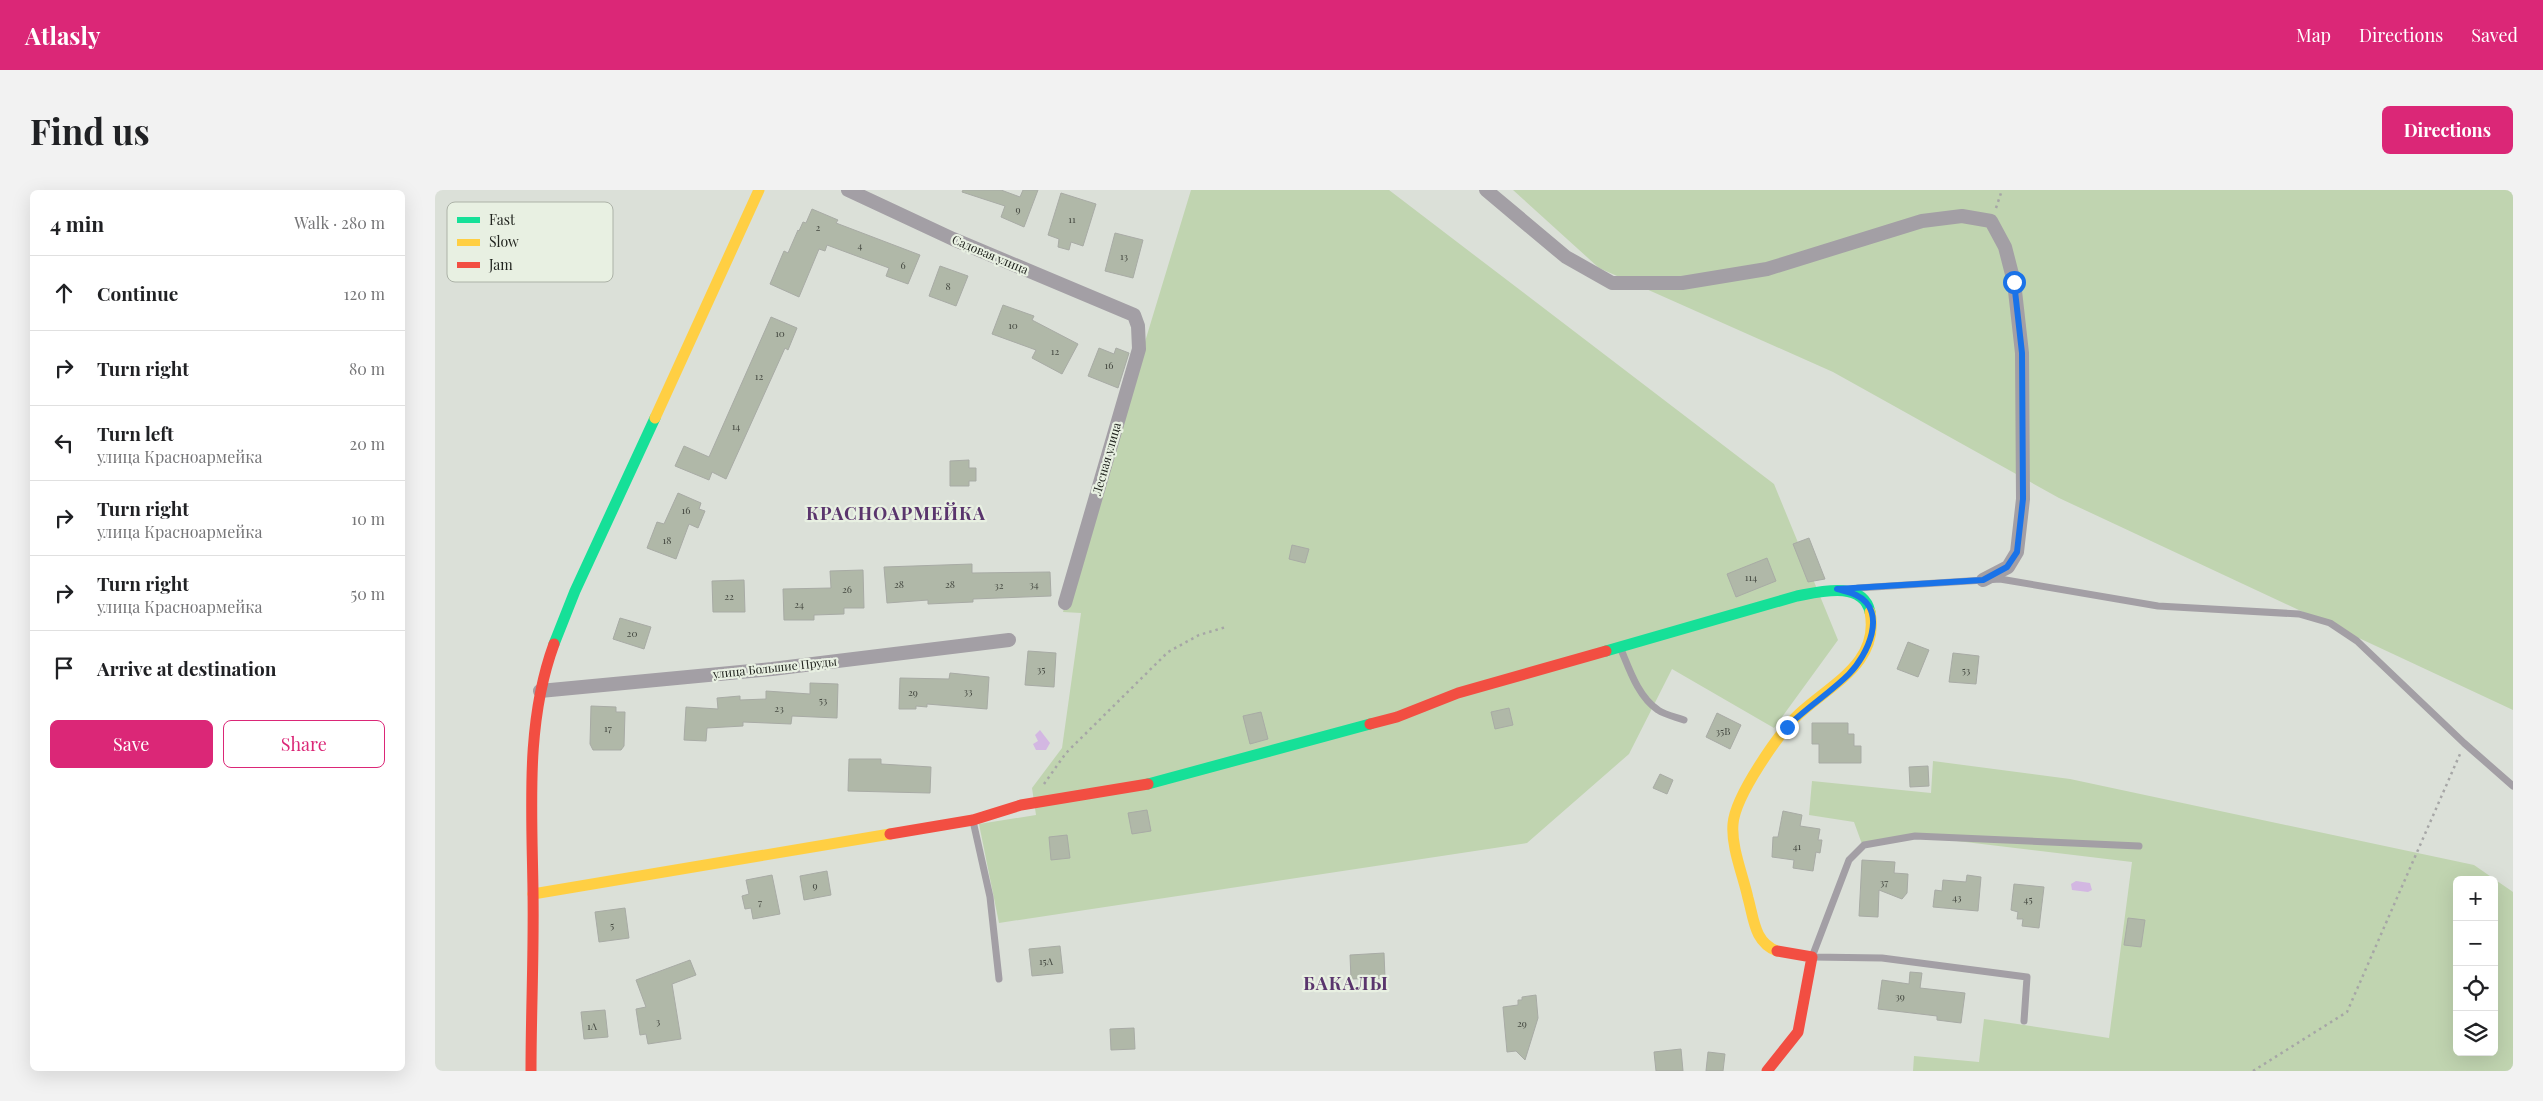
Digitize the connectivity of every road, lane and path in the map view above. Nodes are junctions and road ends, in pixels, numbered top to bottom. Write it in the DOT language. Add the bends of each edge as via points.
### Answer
graph roads {
  1 [pos="759,190"];
  2 [pos="848,190"];
  3 [pos="1486,190"];
  4 [pos="2002,190"];
  5 [pos="1991,221"];
  6 [pos="1134,315"];
  7 [pos="1983,580"];
  8 [pos="1837,589"];
  9 [pos="1065,602"];
  10 [pos="1226,628"];
  11 [pos="1009,640"];
  12 [pos="1620,647"];
  13 [pos="540,691"];
  14 [pos="1684,720"];
  15 [pos="2464,743"];
  16 [pos="2513,786"];
  17 [pos="1021,805"];
  18 [pos="973,820"];
  19 [pos="2139,846"];
  20 [pos="533,894"];
  21 [pos="1813,957"];
  22 [pos="999,979"];
  23 [pos="2024,1020"];
  24 [pos="531,1071"];
  25 [pos="1767,1071"];
  26 [pos="2253,1071"];
  1 -- 13 [label="street" via="575,591"];
  2 -- 6 [label="street, Садовая улица" via="953,239"];
  3 -- 5 [label="street" via="1566,257 1612,283 1682,283 1767,269 1922,221 1962,216"];
  4 -- 5 [label="path"];
  5 -- 7 [label="street" via="2005,247 2014,282 2022,353 2023,499 2017,552 2007,567"];
  6 -- 9 [label="street, Лесная улица" via="1139,349"];
  7 -- 8 [label="lane"];
  7 -- 15 [label="lane" via="2000,579 2158,606 2299,614 2330,623 2357,641"];
  8 -- 12 [label="street" via="1797,596"];
  8 -- 21 [label="street" via="1857,595 1868,606 1873,620 1872,638 1849,674 1787,727 1741,800 1732,824 1757,934 1770,948 1793,957"];
  10 -- 17 [label="path" via="1199,635 1168,652 1066,753 1039,791"];
  11 -- 13 [label="street, улица Большие Пруды" via="772,669"];
  12 -- 14 [label="lane" via="1645,698 1658,710"];
  12 -- 17 [label="street" via="1458,693 1397,717 1190,772 1143,784"];
  13 -- 20 [label="street" via="531,812"];
  15 -- 16 [label="lane"];
  15 -- 26 [label="path" via="2347,1012"];
  17 -- 18 [label="street"];
  18 -- 20 [label="street"];
  18 -- 22 [label="lane" via="993,916"];
  19 -- 21 [label="lane" via="1915,836 1864,845 1849,860"];
  20 -- 24 [label="street"];
  21 -- 23 [label="lane" via="1882,958 2027,977"];
  21 -- 25 [label="street" via="1798,1032"];
}
